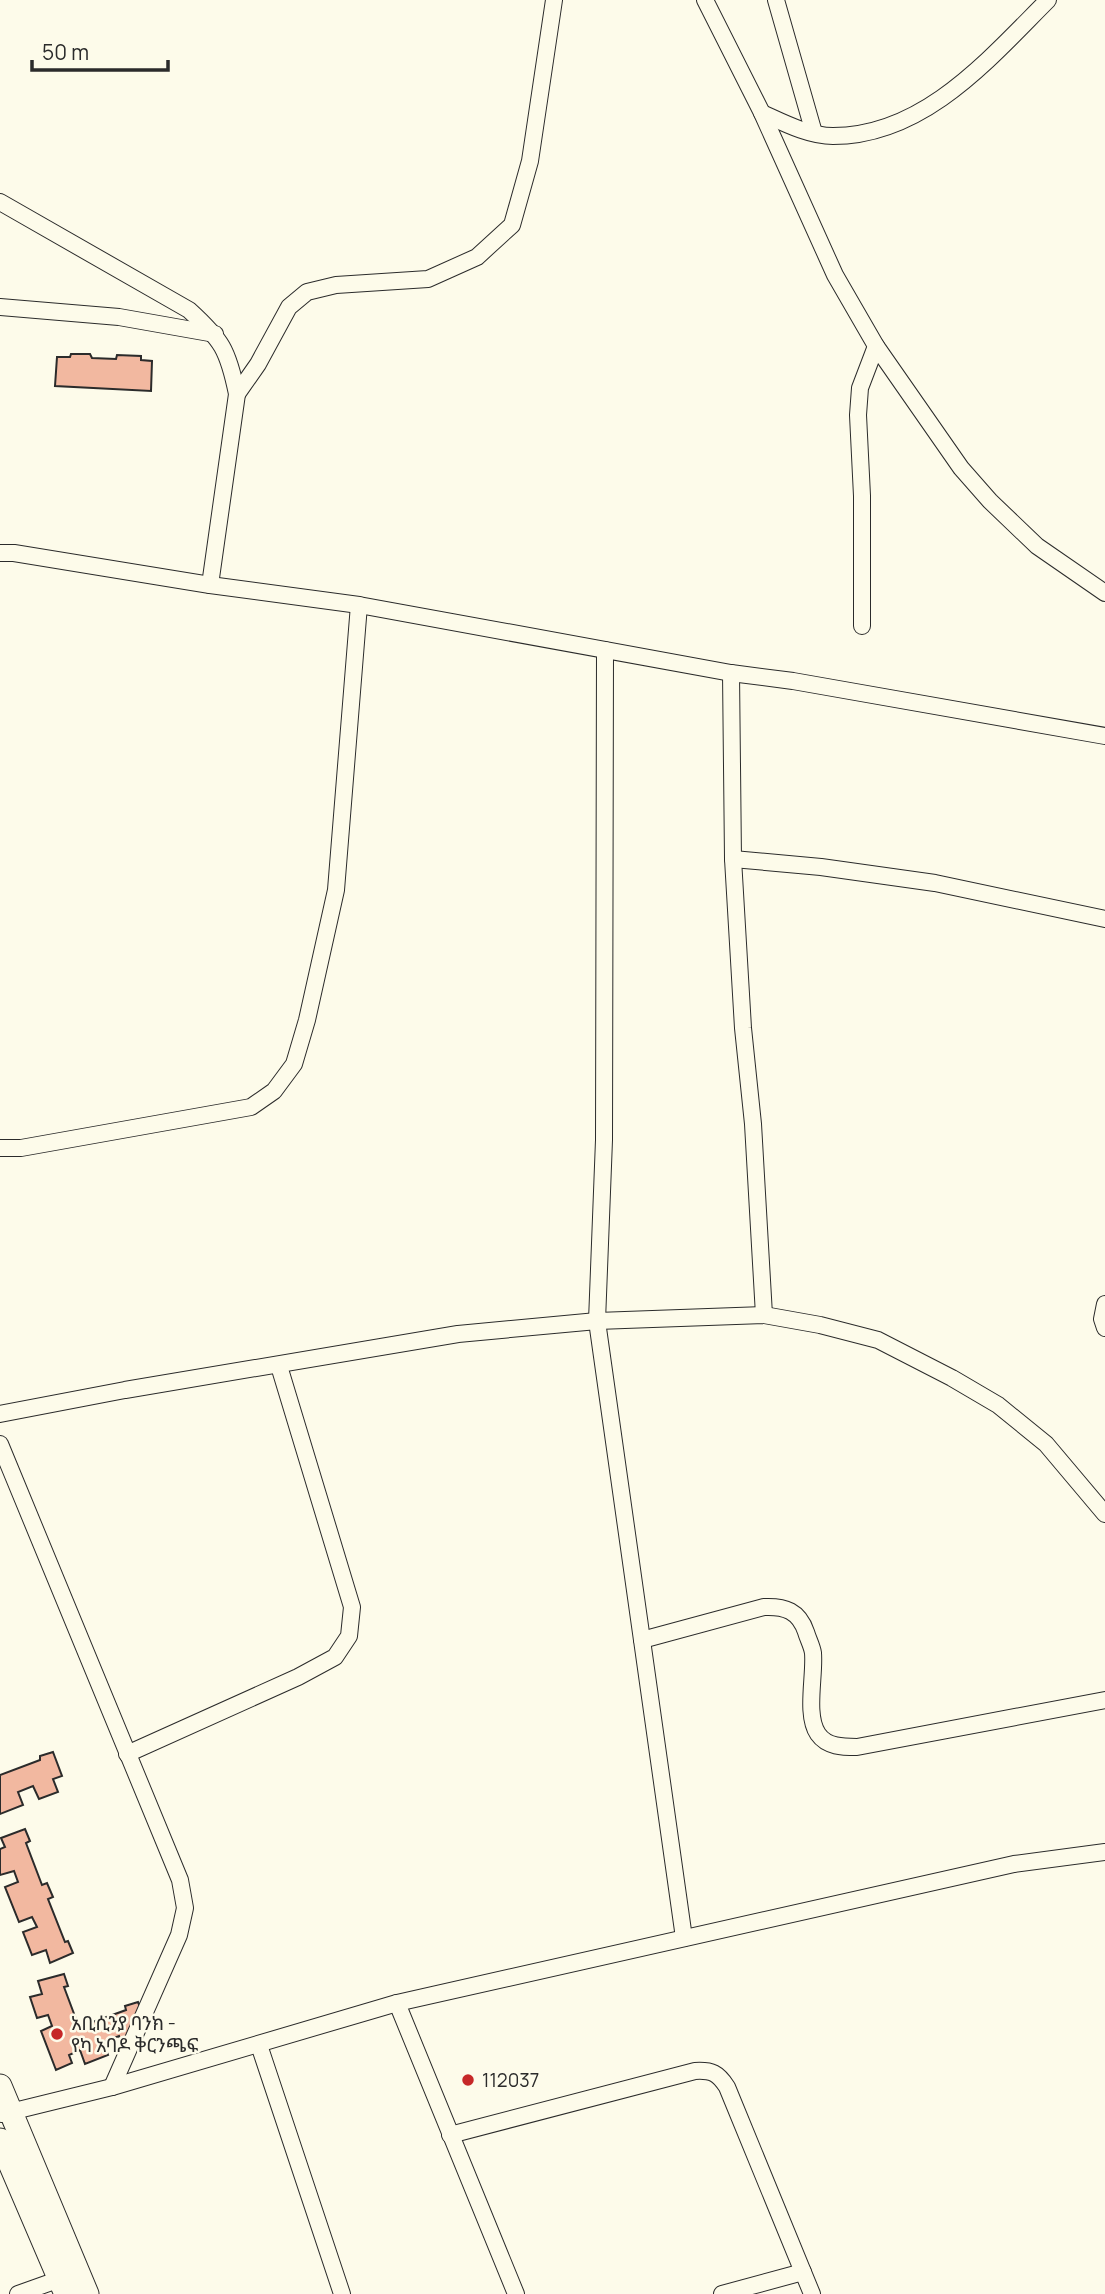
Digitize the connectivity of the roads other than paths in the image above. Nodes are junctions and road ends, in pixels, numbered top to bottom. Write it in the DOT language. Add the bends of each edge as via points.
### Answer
graph roads {
  1 [pos="554,0"];
  2 [pos="776,0"];
  3 [pos="1048,0"];
  4 [pos="703,1"];
  5 [pos="762,113"];
  6 [pos="814,133"];
  7 [pos="0,202"];
  8 [pos="0,307"];
  9 [pos="215,334"];
  10 [pos="876,346"];
  11 [pos="237,394"];
  12 [pos="0,553"];
  13 [pos="210,585"];
  14 [pos="1105,593"];
  15 [pos="359,605"];
  16 [pos="862,626"];
  17 [pos="605,650"];
  18 [pos="730,673"];
  19 [pos="1105,736"];
  20 [pos="733,859"];
  21 [pos="1105,919"];
  22 [pos="0,1148"];
  23 [pos="1105,1304"];
  24 [pos="764,1315"];
  25 [pos="597,1321"];
  26 [pos="1105,1328"];
  27 [pos="279,1366"];
  28 [pos="0,1414"];
  29 [pos="0,1444"];
  30 [pos="1105,1514"];
  31 [pos="642,1640"];
  32 [pos="1105,1700"];
  33 [pos="127,1754"];
  34 [pos="1105,1852"];
  35 [pos="684,1938"];
  36 [pos="397,2003"];
  37 [pos="259,2045"];
  38 [pos="0,2086"];
  39 [pos="112,2087"];
  40 [pos="5,2113"];
  41 [pos="450,2135"];
  42 [pos="0,2140"];
  43 [pos="803,2272"];
  44 [pos="63,2286"];
  45 [pos="18,2294"];
  46 [pos="87,2294"];
  47 [pos="342,2294"];
  48 [pos="516,2294"];
  49 [pos="722,2294"];
  50 [pos="812,2294"];
  1 -- 11 [label="street" via="530,161 512,225 477,257 428,279 336,285 307,292 289,307"];
  2 -- 6 [label="street"];
  3 -- 6 [label="street" via="975,72 905,120 888,128 833,136"];
  4 -- 5 [label="street"];
  5 -- 6 [label="street"];
  5 -- 10 [label="street" via="835,275"];
  7 -- 9 [label="street" via="189,310"];
  8 -- 9 [label="street" via="119,317"];
  9 -- 11 [label="street" via="230,363"];
  10 -- 14 [label="street" via="961,468 990,501 1037,546"];
  10 -- 16 [label="street" via="860,388 858,415"];
  11 -- 13 [label="street"];
  12 -- 13 [label="street"];
  13 -- 15 [label="street"];
  15 -- 17 [label="street"];
  15 -- 22 [label="street" via="336,890 294,1064 274,1091 251,1107"];
  17 -- 18 [label="street"];
  17 -- 25 [label="street" via="604,1140"];
  18 -- 19 [label="street"];
  18 -- 20 [label="street"];
  20 -- 21 [label="street" via="935,884"];
  20 -- 24 [label="street"];
  23 -- 26 [label="street"];
  24 -- 25 [label="street"];
  24 -- 30 [label="street" via="878,1340 964,1385 998,1405 1046,1444"];
  25 -- 27 [label="street" via="458,1334"];
  25 -- 31 [label="street"];
  27 -- 28 [label="street"];
  27 -- 33 [label="street" via="352,1607 349,1636 335,1657 298,1677"];
  29 -- 33 [label="street"];
  31 -- 32 [label="street" via="781,1606 803,1625 813,1651 812,1721 826,1742 840,1746"];
  31 -- 35 [label="street"];
  33 -- 39 [label="street" via="180,1880 185,1908 178,1935"];
  34 -- 35 [label="street" via="1014,1864"];
  35 -- 36 [label="street"];
  36 -- 37 [label="street"];
  36 -- 41 [label="street"];
  37 -- 39 [label="street"];
  37 -- 47 [label="street"];
  38 -- 40 [label="street"];
  39 -- 40 [label="street"];
  40 -- 46 [label="street"];
  41 -- 43 [label="street" via="708,2070 718,2074 727,2087"];
  41 -- 48 [label="street"];
  42 -- 44 [label="street"];
  43 -- 49 [label="street"];
  43 -- 50 [label="street"];
  44 -- 45 [label="street"];
}
